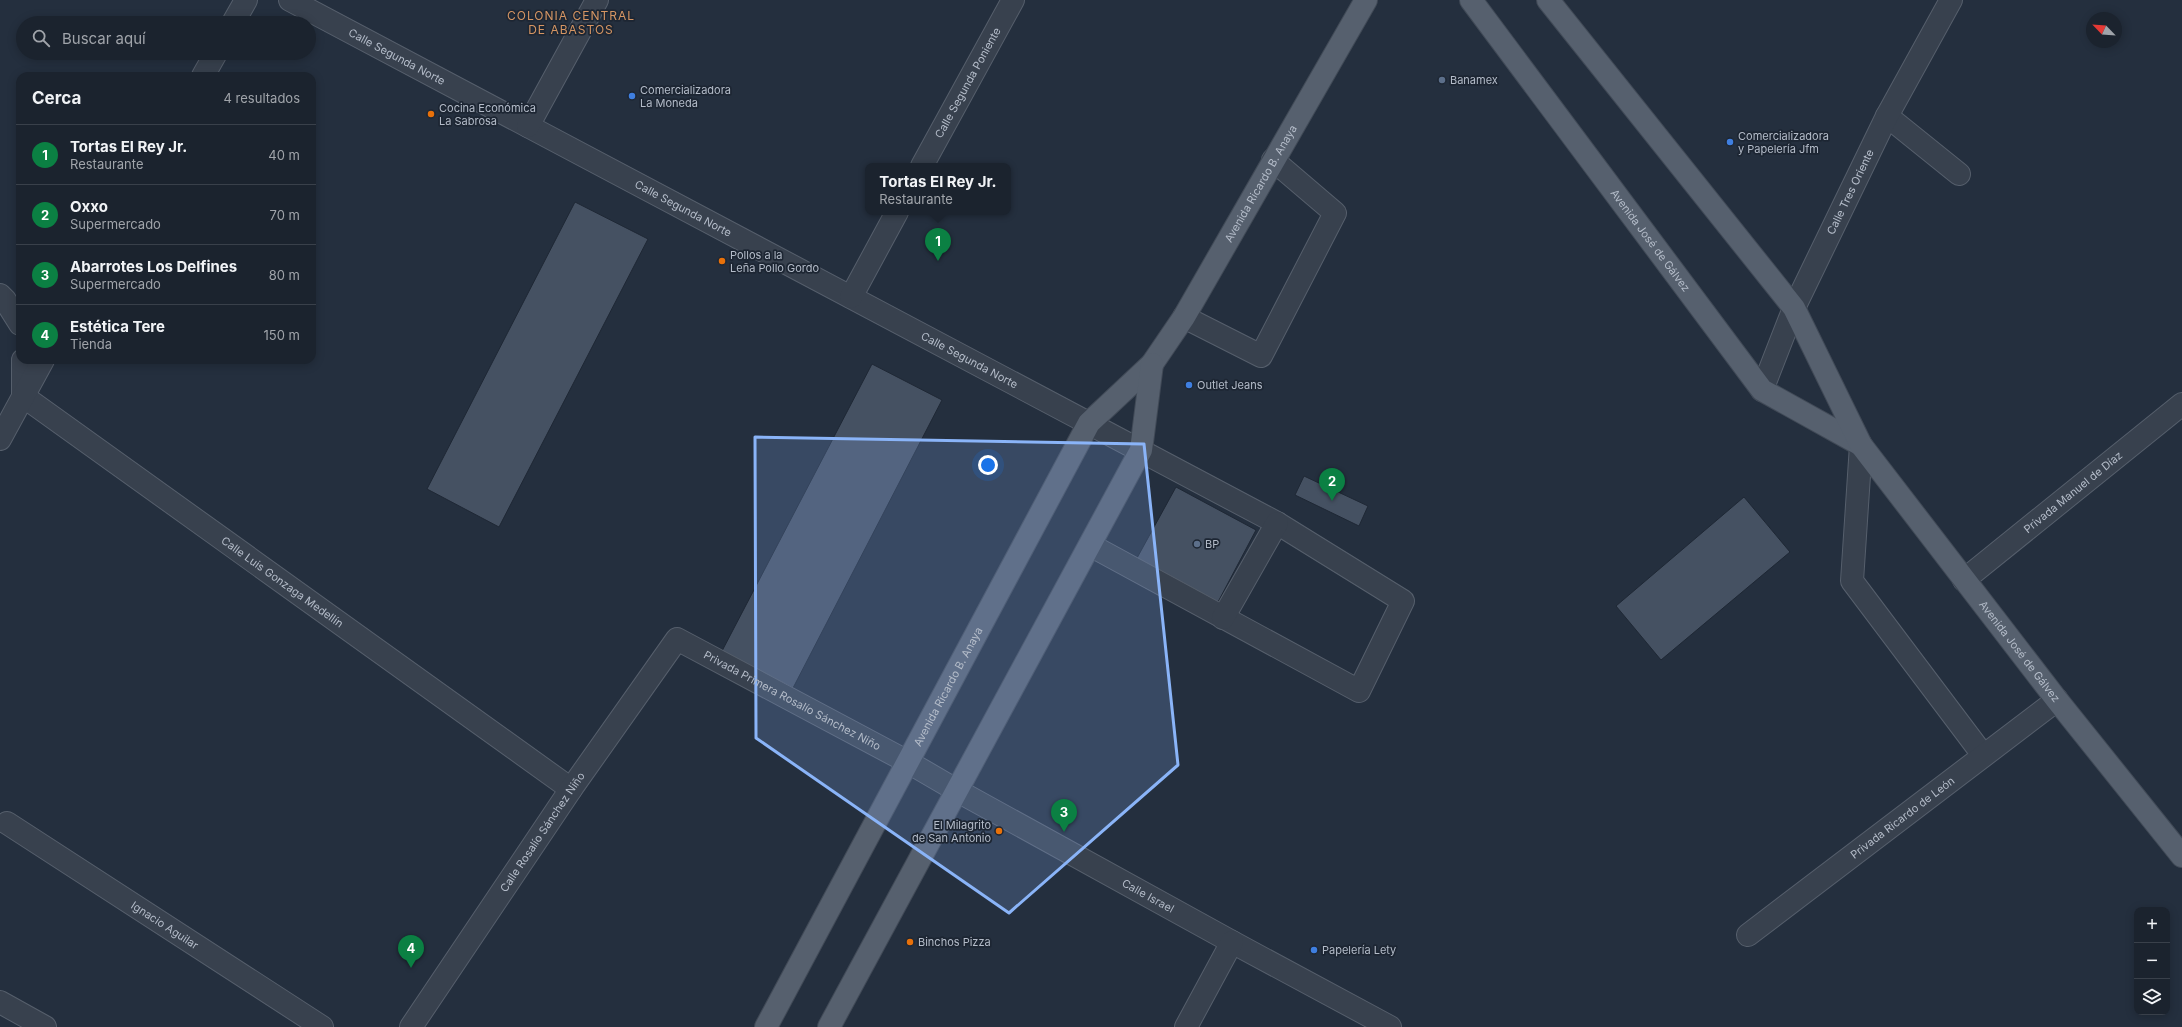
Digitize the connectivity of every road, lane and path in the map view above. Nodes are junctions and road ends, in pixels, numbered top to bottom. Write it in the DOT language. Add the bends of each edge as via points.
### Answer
graph roads {
  1 [pos="246,0"];
  2 [pos="290,0"];
  3 [pos="597,0"];
  4 [pos="1013,0"];
  5 [pos="1366,0"];
  6 [pos="1471,0"];
  7 [pos="1548,0"];
  8 [pos="1951,0"];
  9 [pos="237,16"];
  10 [pos="212,60"];
  11 [pos="205,72"];
  12 [pos="1887,116"];
  13 [pos="528,126"];
  14 [pos="1272,160"];
  15 [pos="924,163"];
  16 [pos="1959,174"];
  17 [pos="895,215"];
  18 [pos="0,295"];
  19 [pos="851,297"];
  20 [pos="1794,308"];
  21 [pos="1184,317"];
  22 [pos="16,318"];
  23 [pos="24,364"];
  24 [pos="41,364"];
  25 [pos="1152,364"];
  26 [pos="1762,390"];
  27 [pos="23,396"];
  28 [pos="2182,404"];
  29 [pos="1089,423"];
  30 [pos="0,439"];
  31 [pos="1861,445"];
  32 [pos="1141,450"];
  33 [pos="1277,523"];
  34 [pos="1090,545"];
  35 [pos="1964,580"];
  36 [pos="1223,618"];
  37 [pos="677,639"];
  38 [pos="2057,700"];
  39 [pos="1983,755"];
  40 [pos="908,762"];
  41 [pos="571,789"];
  42 [pos="956,790"];
  43 [pos="6,823"];
  44 [pos="2182,856"];
  45 [pos="1748,935"];
  46 [pos="1232,942"];
  47 [pos="0,1002"];
  48 [pos="46,1027"];
  49 [pos="322,1027"];
  50 [pos="411,1027"];
  51 [pos="766,1027"];
  52 [pos="829,1027"];
  53 [pos="1186,1027"];
  54 [pos="1390,1027"];
  1 -- 9 [label="street"];
  2 -- 13 [label="street, Calle Segunda Norte"];
  3 -- 13 [label="street"];
  4 -- 15 [label="street, Calle Segunda Poniente"];
  5 -- 14 [label="main road, Avenida Ricardo B. Anaya"];
  6 -- 26 [label="main road, Avenida José de Gálvez"];
  7 -- 20 [label="main road, Avenida José de Gálvez"];
  8 -- 12 [label="street, Calle Tres Oriente"];
  10 -- 11 [label="street"];
  12 -- 16 [label="street"];
  12 -- 20 [label="street, Calle Tres Oriente"];
  13 -- 19 [label="street, Calle Segunda Norte"];
  14 -- 21 [label="main road, Avenida Ricardo B. Anaya"];
  14 -- 21 [label="street" via="1335,213 1261,356"];
  17 -- 19 [label="street"];
  18 -- 22 [label="street"];
  19 -- 29 [label="street, Calle Segunda Norte"];
  20 -- 26 [label="street, Calle Tres Oriente"];
  20 -- 31 [label="main road, Avenida José de Gálvez"];
  21 -- 25 [label="main road, Avenida Ricardo B. Anaya"];
  23 -- 27 [label="street"];
  24 -- 27 [label="street"];
  25 -- 29 [label="main road, Avenida Ricardo B. Anaya"];
  25 -- 32 [label="main road, Avenida Ricardo B. Anaya"];
  26 -- 31 [label="main road, Avenida José de Gálvez"];
  27 -- 30 [label="street"];
  27 -- 41 [label="street, Calle Luis Gonzaga Medellín"];
  28 -- 35 [label="street, Privada Manuel de Díaz"];
  29 -- 32 [label="street, Calle Segunda Norte"];
  29 -- 40 [label="main road, Avenida Ricardo B. Anaya"];
  31 -- 35 [label="main road, Avenida José de Gálvez"];
  31 -- 39 [label="street" via="1852,581"];
  32 -- 33 [label="street, Calle Segunda Norte"];
  32 -- 34 [label="main road, Avenida Ricardo B. Anaya"];
  33 -- 36 [label="street"];
  33 -- 36 [label="street, Calle Segunda Norte" via="1403,601 1359,691"];
  34 -- 36 [label="street"];
  34 -- 42 [label="main road, Avenida Ricardo B. Anaya"];
  35 -- 38 [label="main road, Avenida José de Gálvez"];
  37 -- 40 [label="street, Privada Primera Rosalío Sánchez Niño"];
  37 -- 41 [label="street, Calle Rosalío Sánchez Niño"];
  38 -- 39 [label="street, Privada Ricardo de León"];
  38 -- 44 [label="main road, Avenida José de Gálvez"];
  39 -- 45 [label="street, Privada Ricardo de León"];
  40 -- 42 [label="street, Calle Israel"];
  40 -- 51 [label="main road, Avenida Ricardo B. Anaya"];
  41 -- 50 [label="street, Calle Rosalío Sánchez Niño"];
  42 -- 46 [label="street, Calle Israel"];
  42 -- 52 [label="main road, Avenida Ricardo B. Anaya"];
  43 -- 49 [label="street, Ignacio Aguilar"];
  46 -- 53 [label="street"];
  46 -- 54 [label="street, Calle Israel"];
  47 -- 48 [label="street"];
}
